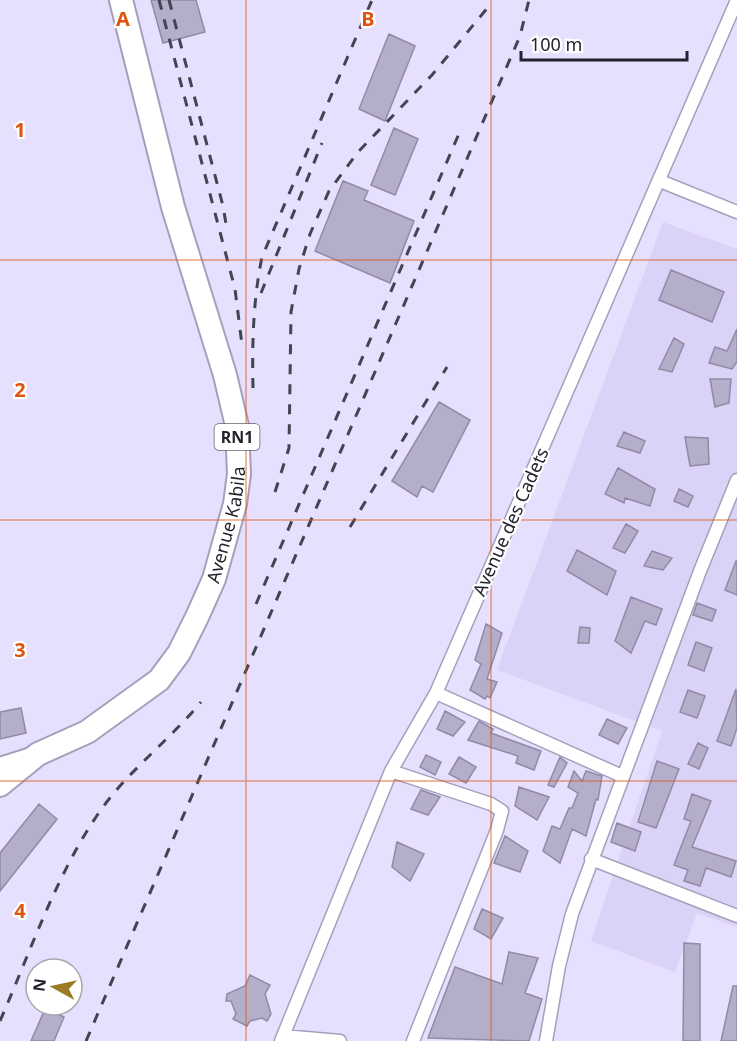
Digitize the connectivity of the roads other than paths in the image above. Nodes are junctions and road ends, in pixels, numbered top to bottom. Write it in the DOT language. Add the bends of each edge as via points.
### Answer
graph roads {
  1 [pos="121,0"];
  2 [pos="737,0"];
  3 [pos="660,181"];
  4 [pos="737,212"];
  5 [pos="737,480"];
  6 [pos="436,693"];
  7 [pos="38,754"];
  8 [pos="0,765"];
  9 [pos="391,771"];
  10 [pos="622,776"];
  11 [pos="0,785"];
  12 [pos="591,859"];
  13 [pos="737,916"];
  14 [pos="282,1039"];
  15 [pos="340,1041"];
  16 [pos="413,1041"];
  17 [pos="546,1041"];
  1 -- 7 [label="highway, Avenue Kabila / RN1" via="173,207 235,415 235,504 214,579 179,652 159,680 87,732"];
  2 -- 3 [label="street, Avenue des Cadets"];
  3 -- 4 [label="street"];
  3 -- 6 [label="street, Avenue des Cadets"];
  5 -- 10 [label="street"];
  6 -- 9 [label="street, Avenue des Cadets"];
  6 -- 10 [label="street"];
  7 -- 8 [label="street"];
  7 -- 11 [label="highway, Avenue Kabila / RN1"];
  9 -- 14 [label="street, Avenue des Cadets"];
  9 -- 16 [label="street" via="502,811"];
  10 -- 12 [label="street"];
  12 -- 13 [label="street"];
  12 -- 17 [label="street" via="558,966"];
  14 -- 15 [label="street"];
}
